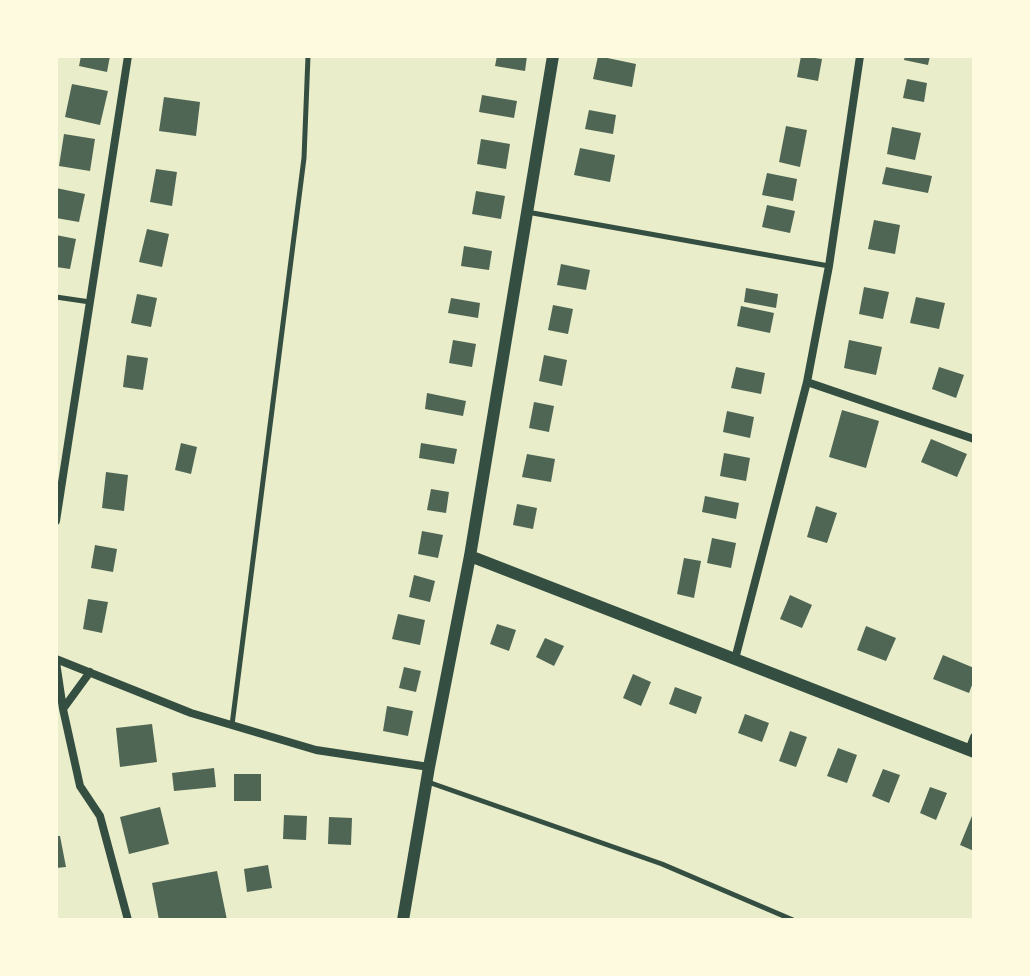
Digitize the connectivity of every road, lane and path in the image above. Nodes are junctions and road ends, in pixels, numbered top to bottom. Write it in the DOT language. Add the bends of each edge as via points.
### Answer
graph roads {
  1 [pos="128,56"];
  2 [pos="308,56"];
  3 [pos="553,56"];
  4 [pos="860,56"];
  5 [pos="527,212"];
  6 [pos="829,266"];
  7 [pos="56,297"];
  8 [pos="90,302"];
  9 [pos="807,382"];
  10 [pos="974,439"];
  11 [pos="56,521"];
  12 [pos="470,556"];
  13 [pos="735,659"];
  14 [pos="56,660"];
  15 [pos="90,672"];
  16 [pos="63,709"];
  17 [pos="232,725"];
  18 [pos="974,737"];
  19 [pos="971,751"];
  20 [pos="429,767"];
  21 [pos="427,782"];
  22 [pos="128,920"];
  23 [pos="403,920"];
  24 [pos="793,920"];
  1 -- 8 [label="street"];
  2 -- 17 [label="lane" via="304,158"];
  3 -- 5 [label="street"];
  4 -- 6 [label="street"];
  5 -- 6 [label="lane"];
  5 -- 12 [label="street"];
  6 -- 9 [label="street"];
  7 -- 8 [label="lane"];
  8 -- 11 [label="street"];
  9 -- 10 [label="street"];
  9 -- 13 [label="street"];
  12 -- 13 [label="street"];
  12 -- 20 [label="street"];
  13 -- 19 [label="street"];
  14 -- 15 [label="street"];
  14 -- 16 [label="street"];
  15 -- 16 [label="street"];
  15 -- 17 [label="street"];
  16 -- 22 [label="street" via="80,786 100,816"];
  17 -- 20 [label="street" via="316,750"];
  18 -- 19 [label="street"];
  20 -- 21 [label="street"];
  21 -- 23 [label="street"];
  21 -- 24 [label="lane" via="662,864"];
}
